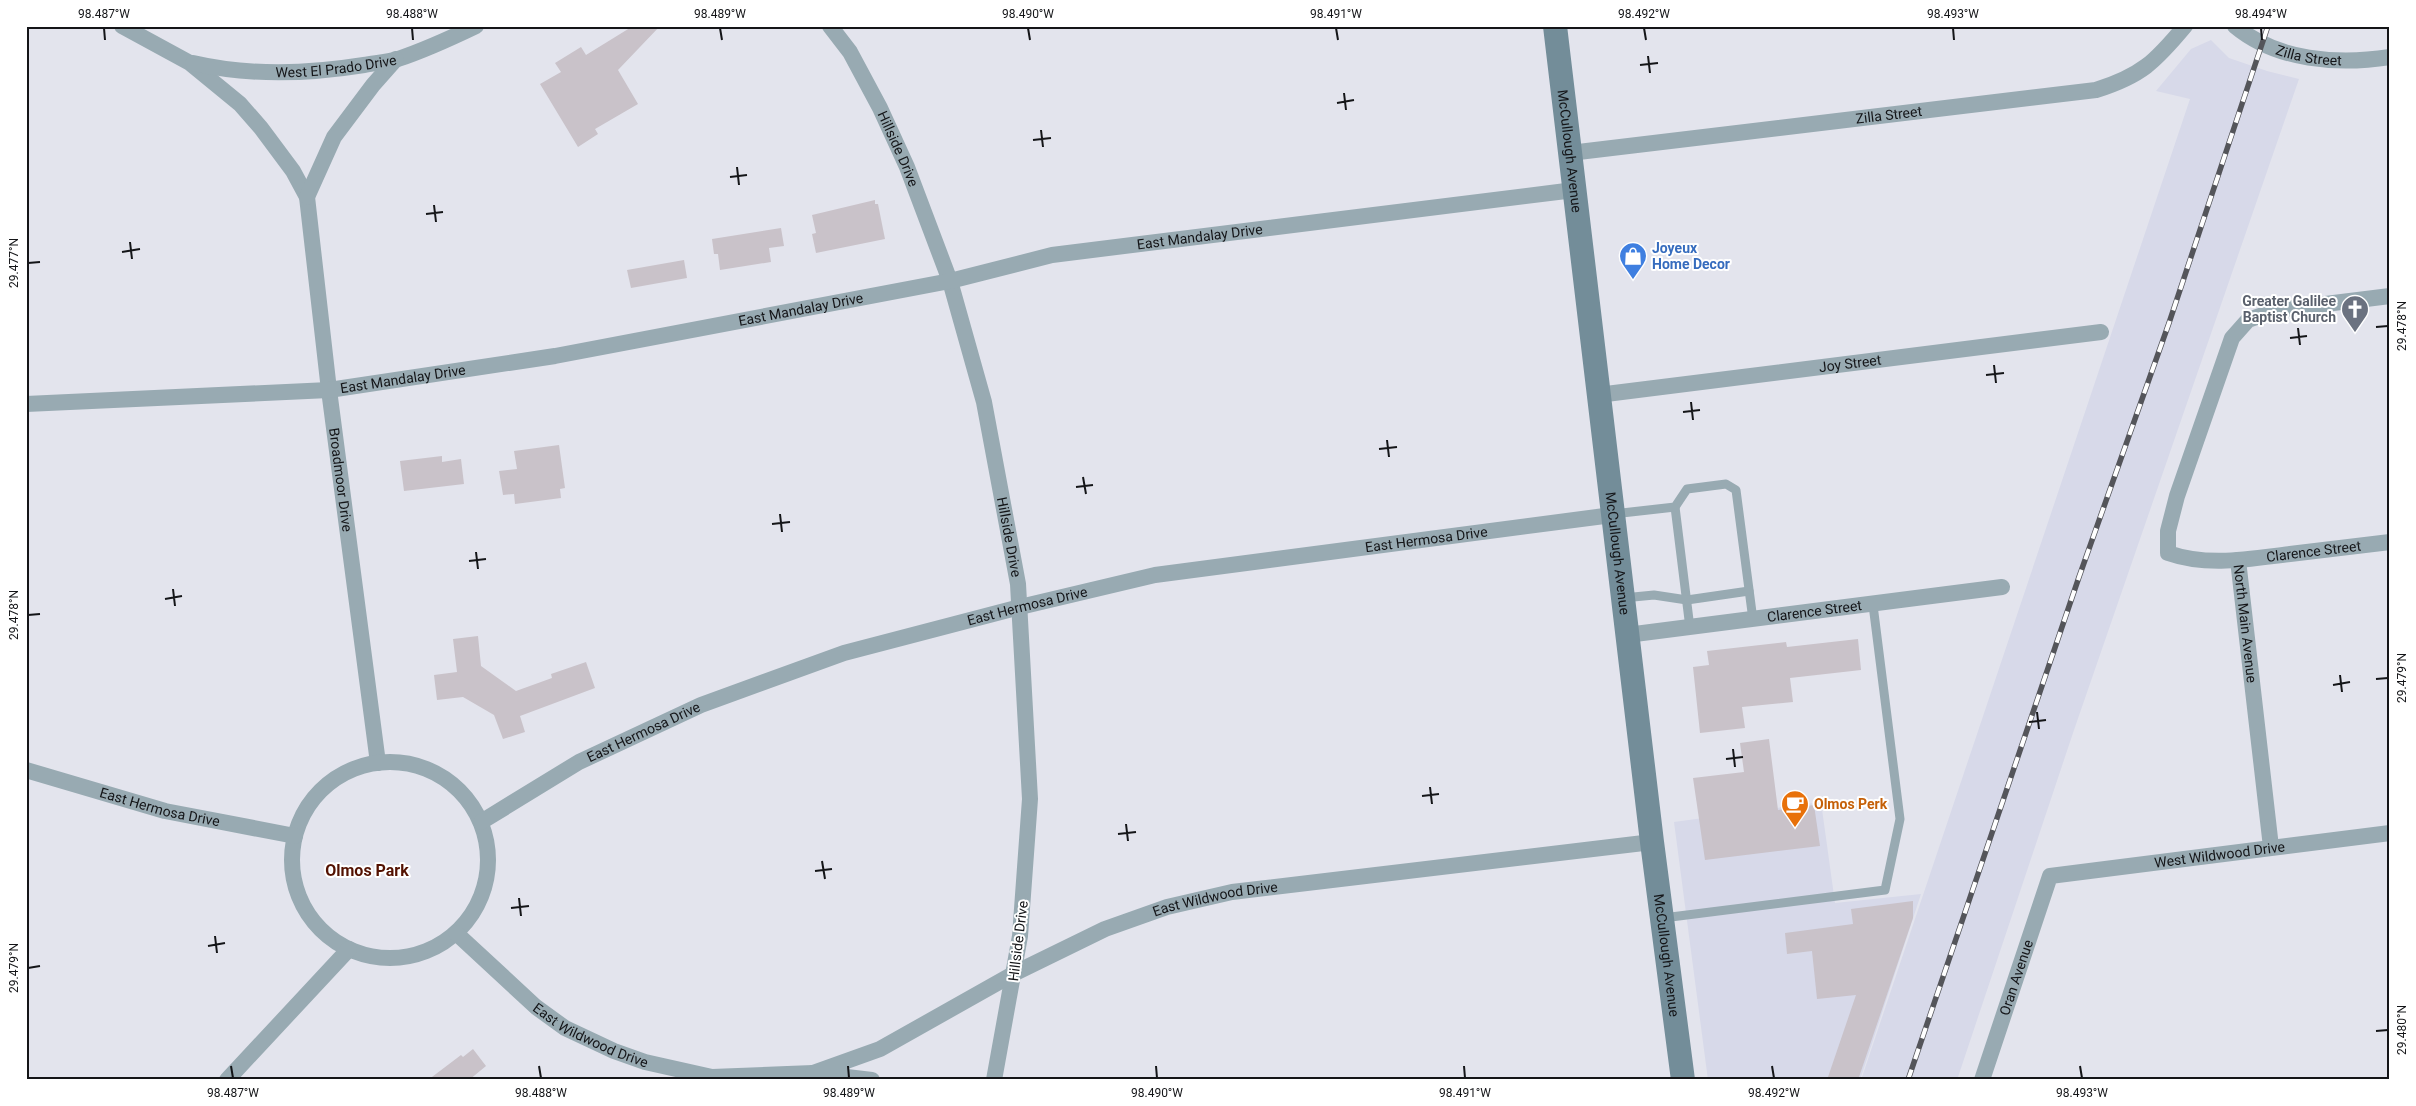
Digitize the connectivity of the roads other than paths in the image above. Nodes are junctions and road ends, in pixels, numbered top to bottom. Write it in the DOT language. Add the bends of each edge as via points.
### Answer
graph roads {
  1 [pos="122,26"];
  2 [pos="476,26"];
  3 [pos="830,26"];
  4 [pos="1555,26"];
  5 [pos="2185,26"];
  6 [pos="2235,26"];
  7 [pos="2390,57"];
  8 [pos="396,59"];
  9 [pos="190,63"];
  10 [pos="1570,153"];
  11 [pos="1574,190"];
  12 [pos="307,197"];
  13 [pos="950,281"];
  14 [pos="2390,296"];
  15 [pos="2101,332"];
  16 [pos="329,390"];
  17 [pos="1598,396"];
  18 [pos="26,404"];
  19 [pos="1675,507"];
  20 [pos="1612,514"];
  21 [pos="2390,542"];
  22 [pos="2238,560"];
  23 [pos="2002,588"];
  24 [pos="1749,592"];
  25 [pos="1622,598"];
  26 [pos="1687,600"];
  27 [pos="1873,605"];
  28 [pos="1020,607"];
  29 [pos="1753,620"];
  30 [pos="1690,628"];
  31 [pos="1627,635"];
  32 [pos="378,763"];
  33 [pos="26,770"];
  34 [pos="481,822"];
  35 [pos="2390,833"];
  36 [pos="295,836"];
  37 [pos="1652,842"];
  38 [pos="2271,847"];
  39 [pos="2050,876"];
  40 [pos="1662,918"];
  41 [pos="456,933"];
  42 [pos="349,949"];
  43 [pos="1015,973"];
  44 [pos="813,1073"];
  45 [pos="227,1080"];
  46 [pos="872,1080"];
  47 [pos="994,1080"];
  48 [pos="1683,1080"];
  49 [pos="1982,1080"];
  1 -- 9 [label="street"];
  2 -- 8 [label="street, West El Prado Drive" via="444,42"];
  3 -- 13 [label="street, Hillside Drive" via="850,52 880,108 907,167"];
  4 -- 10 [label="main road, McCullough Avenue"];
  5 -- 10 [label="street, Zilla Street" via="2144,70 2096,90"];
  6 -- 7 [label="street, Zilla Street" via="2276,50 2306,58 2340,61"];
  8 -- 9 [label="street, West El Prado Drive" via="352,67 280,72 219,69"];
  8 -- 12 [label="street" via="334,137"];
  9 -- 12 [label="street, Broadmoor Drive" via="240,104 261,128 293,170"];
  10 -- 11 [label="main road, McCullough Avenue"];
  11 -- 13 [label="street, East Mandalay Drive" via="1052,256"];
  11 -- 17 [label="main road, McCullough Avenue"];
  12 -- 16 [label="street, Broadmoor Drive"];
  13 -- 16 [label="street, East Mandalay Drive" via="555,356"];
  13 -- 28 [label="street, Hillside Drive" via="984,402"];
  14 -- 22 [label="street, North Main Avenue" via="2277,310 2248,320 2232,338 2177,496 2168,531 2168,553 2203,561"];
  15 -- 17 [label="street, Joy Street"];
  16 -- 18 [label="street, East Mandalay Drive"];
  16 -- 32 [label="street, Broadmoor Drive"];
  17 -- 20 [label="main road, McCullough Avenue"];
  19 -- 20 [label="lane"];
  19 -- 24 [label="lane" via="1687,489 1726,484 1736,490"];
  19 -- 26 [label="lane"];
  20 -- 25 [label="main road, McCullough Avenue"];
  20 -- 28 [label="street, East Hermosa Drive" via="1155,575"];
  21 -- 22 [label="street, Clarence Street"];
  22 -- 38 [label="street, North Main Avenue"];
  23 -- 27 [label="street, Clarence Street"];
  24 -- 26 [label="lane"];
  24 -- 29 [label="lane"];
  25 -- 26 [label="lane" via="1654,595"];
  25 -- 31 [label="main road, McCullough Avenue"];
  26 -- 30 [label="lane"];
  27 -- 29 [label="street, Clarence Street"];
  27 -- 40 [label="lane" via="1900,819 1885,890"];
  28 -- 34 [label="street, East Hermosa Drive" via="844,653 701,705 579,762"];
  28 -- 43 [label="street, Hillside Drive" via="1030,799"];
  29 -- 30 [label="street, Clarence Street"];
  30 -- 31 [label="street, Clarence Street"];
  31 -- 37 [label="main road, McCullough Avenue"];
  32 -- 34 [label="street" via="410,764 440,776 464,795"];
  32 -- 36 [label="street" via="346,773 326,787 309,806"];
  33 -- 36 [label="street, East Hermosa Drive" via="165,811"];
  34 -- 41 [label="street" via="488,846 488,870 483,893 472,915"];
  35 -- 38 [label="street, West Wildwood Drive"];
  36 -- 42 [label="street" via="292,858 294,881 302,902 329,937"];
  37 -- 40 [label="main road, McCullough Avenue"];
  37 -- 43 [label="street, East Wildwood Drive" via="1232,892 1167,907 1105,929"];
  38 -- 39 [label="street, West Wildwood Drive"];
  39 -- 49 [label="street, Oran Avenue"];
  40 -- 48 [label="main road, McCullough Avenue"];
  41 -- 42 [label="street" via="413,956 380,957"];
  41 -- 44 [label="street, East Wildwood Drive" via="536,1007 565,1028 614,1051 645,1062 712,1077"];
  42 -- 45 [label="street"];
  43 -- 44 [label="street, East Wildwood Drive" via="880,1049"];
  43 -- 47 [label="street, Hillside Drive"];
  44 -- 46 [label="street, East Wildwood Drive"];
}
